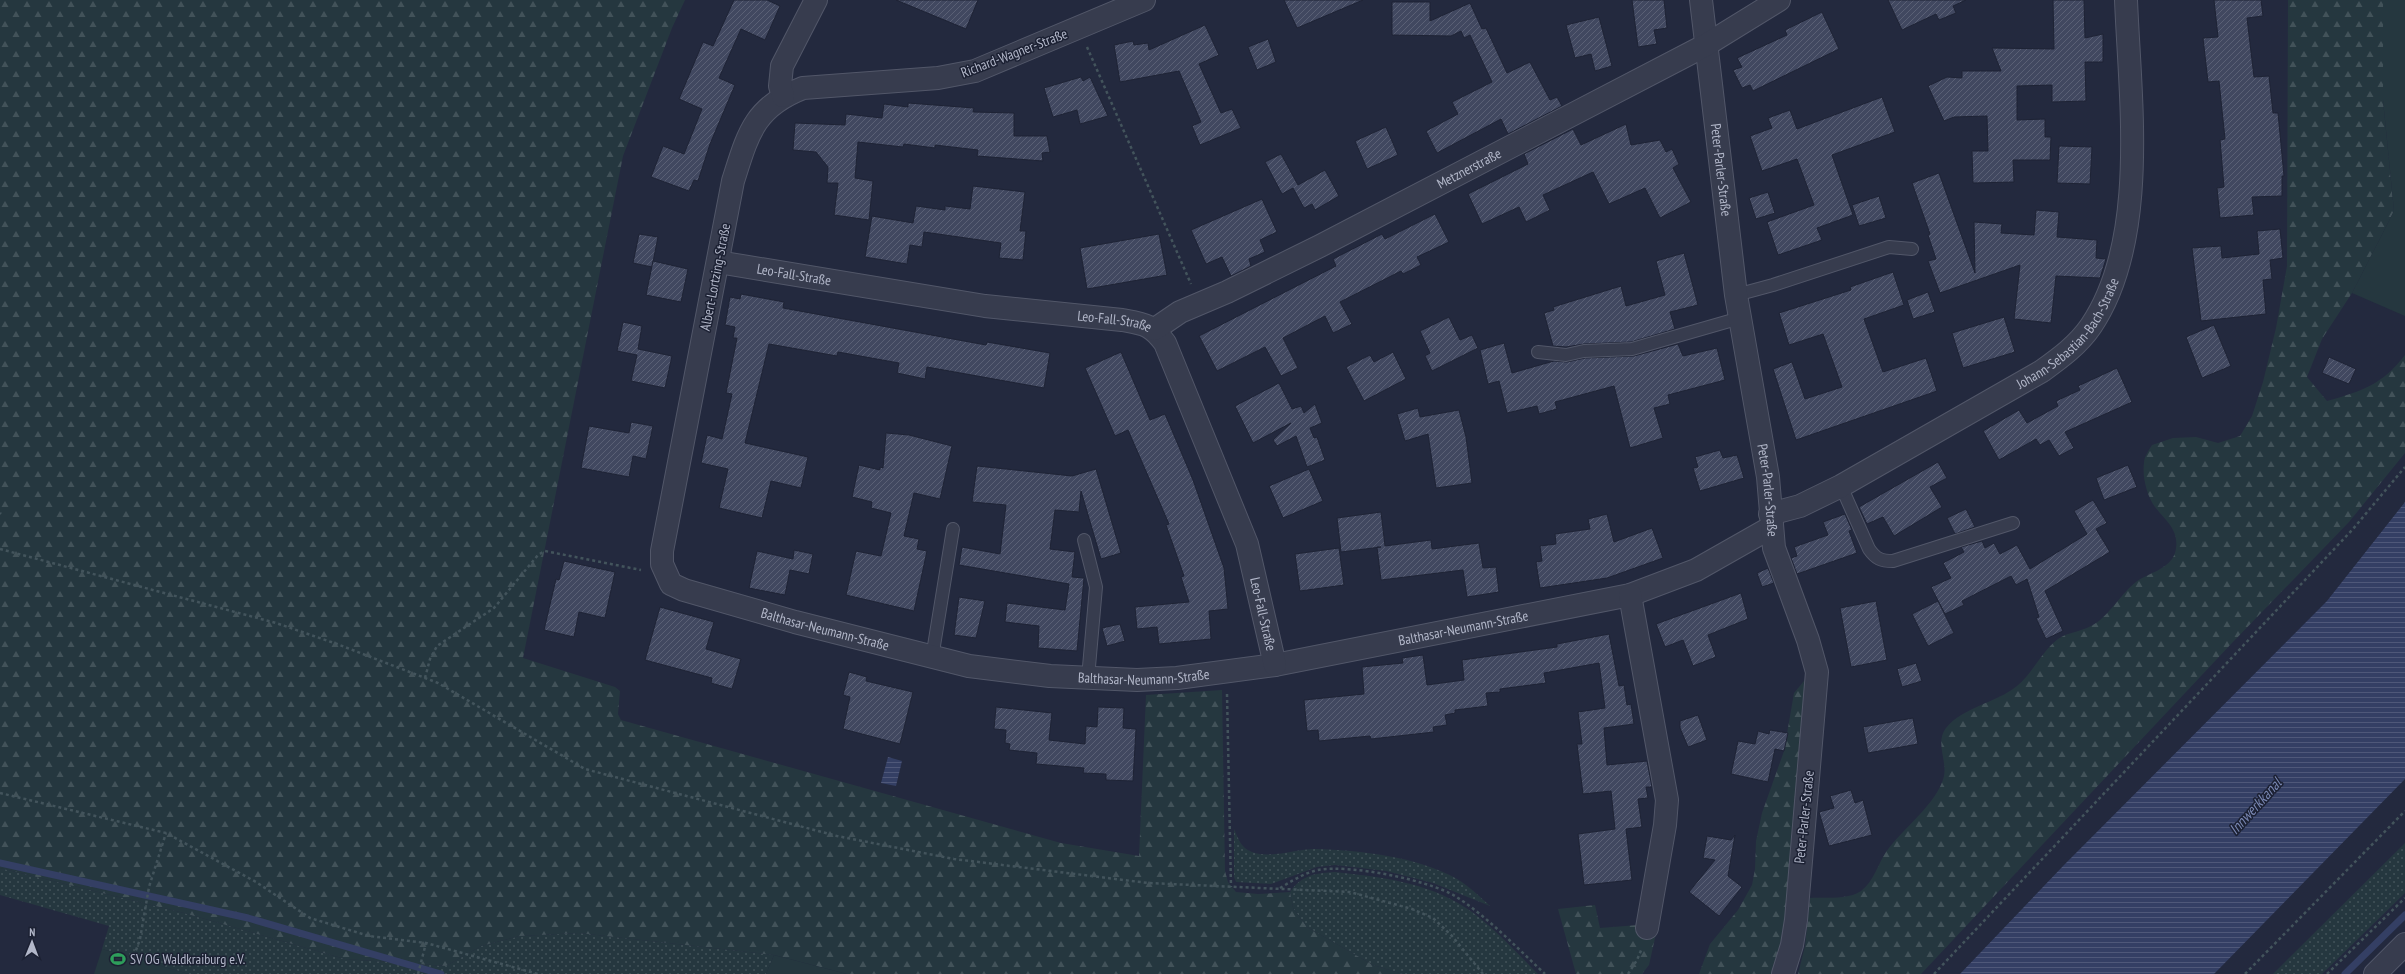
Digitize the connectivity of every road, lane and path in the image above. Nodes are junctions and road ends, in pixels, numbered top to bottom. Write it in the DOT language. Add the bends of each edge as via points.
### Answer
graph roads {
  1 [pos="816,0"];
  2 [pos="1144,0"];
  3 [pos="1701,0"];
  4 [pos="1779,0"];
  5 [pos="2126,0"];
  6 [pos="1078,28"];
  7 [pos="1706,45"];
  8 [pos="783,96"];
  9 [pos="1912,249"];
  10 [pos="718,262"];
  11 [pos="1184,268"];
  12 [pos="1736,295"];
  13 [pos="1740,318"];
  14 [pos="1155,329"];
  15 [pos="1538,352"];
  16 [pos="2405,467"];
  17 [pos="1841,486"];
  18 [pos="1770,521"];
  19 [pos="2013,523"];
  20 [pos="954,529"];
  21 [pos="1084,540"];
  22 [pos="0,549"];
  23 [pos="666,576"];
  24 [pos="1630,595"];
  25 [pos="932,658"];
  26 [pos="1275,665"];
  27 [pos="1226,673"];
  28 [pos="426,678"];
  29 [pos="1088,678"];
  30 [pos="0,793"];
  31 [pos="2405,811"];
  32 [pos="166,833"];
  33 [pos="1231,887"];
  34 [pos="1280,888"];
  35 [pos="2405,898"];
  36 [pos="1647,928"];
  37 [pos="426,943"];
  38 [pos="2405,944"];
  39 [pos="134,956"];
  40 [pos="418,974"];
  41 [pos="538,974"];
  42 [pos="1482,974"];
  43 [pos="1545,974"];
  44 [pos="1628,974"];
  45 [pos="1783,974"];
  46 [pos="1934,974"];
  47 [pos="2245,974"];
  48 [pos="2328,974"];
  49 [pos="2376,974"];
  1 -- 8 [label="street" via="782,66 780,86"];
  2 -- 6 [label="street, Richard-Wagner-Straße"];
  3 -- 7 [label="street, Peter-Parler-Straße"];
  4 -- 7 [label="street, Metznerstraße"];
  5 -- 17 [label="street, Johann-Sebastian-Bach-Straße" via="2131,158 2127,226 2110,288 2097,316 2080,340 2042,371"];
  6 -- 8 [label="street, Richard-Wagner-Straße" via="975,71 957,75 824,85 803,88"];
  6 -- 11 [label="path"];
  7 -- 12 [label="street, Peter-Parler-Straße"];
  7 -- 14 [label="street, Metznerstraße" via="1320,246 1180,312"];
  8 -- 10 [label="street, Albert-Lortzing-Straße" via="765,109 752,129 741,155 733,181"];
  9 -- 12 [label="lane" via="1889,247"];
  10 -- 14 [label="street, Leo-Fall-Straße" via="985,306 1134,322"];
  10 -- 23 [label="street, Albert-Lortzing-Straße" via="662,551"];
  12 -- 13 [label="street, Peter-Parler-Straße"];
  13 -- 15 [label="lane" via="1632,349 1584,351 1566,355"];
  13 -- 18 [label="street, Peter-Parler-Straße" via="1768,477"];
  14 -- 26 [label="street, Leo-Fall-Straße" via="1170,357 1247,544"];
  16 -- 46 [label="path" via="2353,529"];
  17 -- 18 [label="street, Johann-Sebastian-Bach-Straße"];
  17 -- 19 [label="lane" via="1869,550 1882,561 1893,561"];
  18 -- 24 [label="street, Balthasar-Neumann-Straße" via="1696,570"];
  18 -- 45 [label="street, Peter-Parler-Straße" via="1774,548 1808,640 1816,672 1796,920"];
  20 -- 25 [label="lane"];
  21 -- 29 [label="lane" via="1096,587"];
  22 -- 28 [label="path" via="276,624"];
  23 -- 25 [label="street, Balthasar-Neumann-Straße" via="671,584 684,590"];
  23 -- 28 [label="path" via="545,551 538,555 494,608 437,646 430,659"];
  24 -- 26 [label="street, Balthasar-Neumann-Straße"];
  24 -- 36 [label="street" via="1667,800"];
  25 -- 29 [label="street, Balthasar-Neumann-Straße" via="1009,672"];
  26 -- 27 [label="street, Balthasar-Neumann-Straße"];
  27 -- 29 [label="street, Balthasar-Neumann-Straße" via="1137,680"];
  27 -- 33 [label="path"];
  28 -- 33 [label="path" via="585,769 837,836 962,860 1148,883"];
  30 -- 32 [label="path"];
  31 -- 47 [label="path"];
  32 -- 37 [label="path" via="256,882 310,918 369,936"];
  32 -- 39 [label="path"];
  33 -- 34 [label="path"];
  34 -- 42 [label="path" via="1343,891 1412,909 1432,918 1452,936"];
  34 -- 43 [label="path" via="1304,874 1335,868 1386,875 1432,886 1472,908"];
  35 -- 48 [label="path"];
  36 -- 44 [label="path" via="1637,960"];
  37 -- 40 [label="path"];
  37 -- 41 [label="path"];
  38 -- 49 [label="street"];
}
